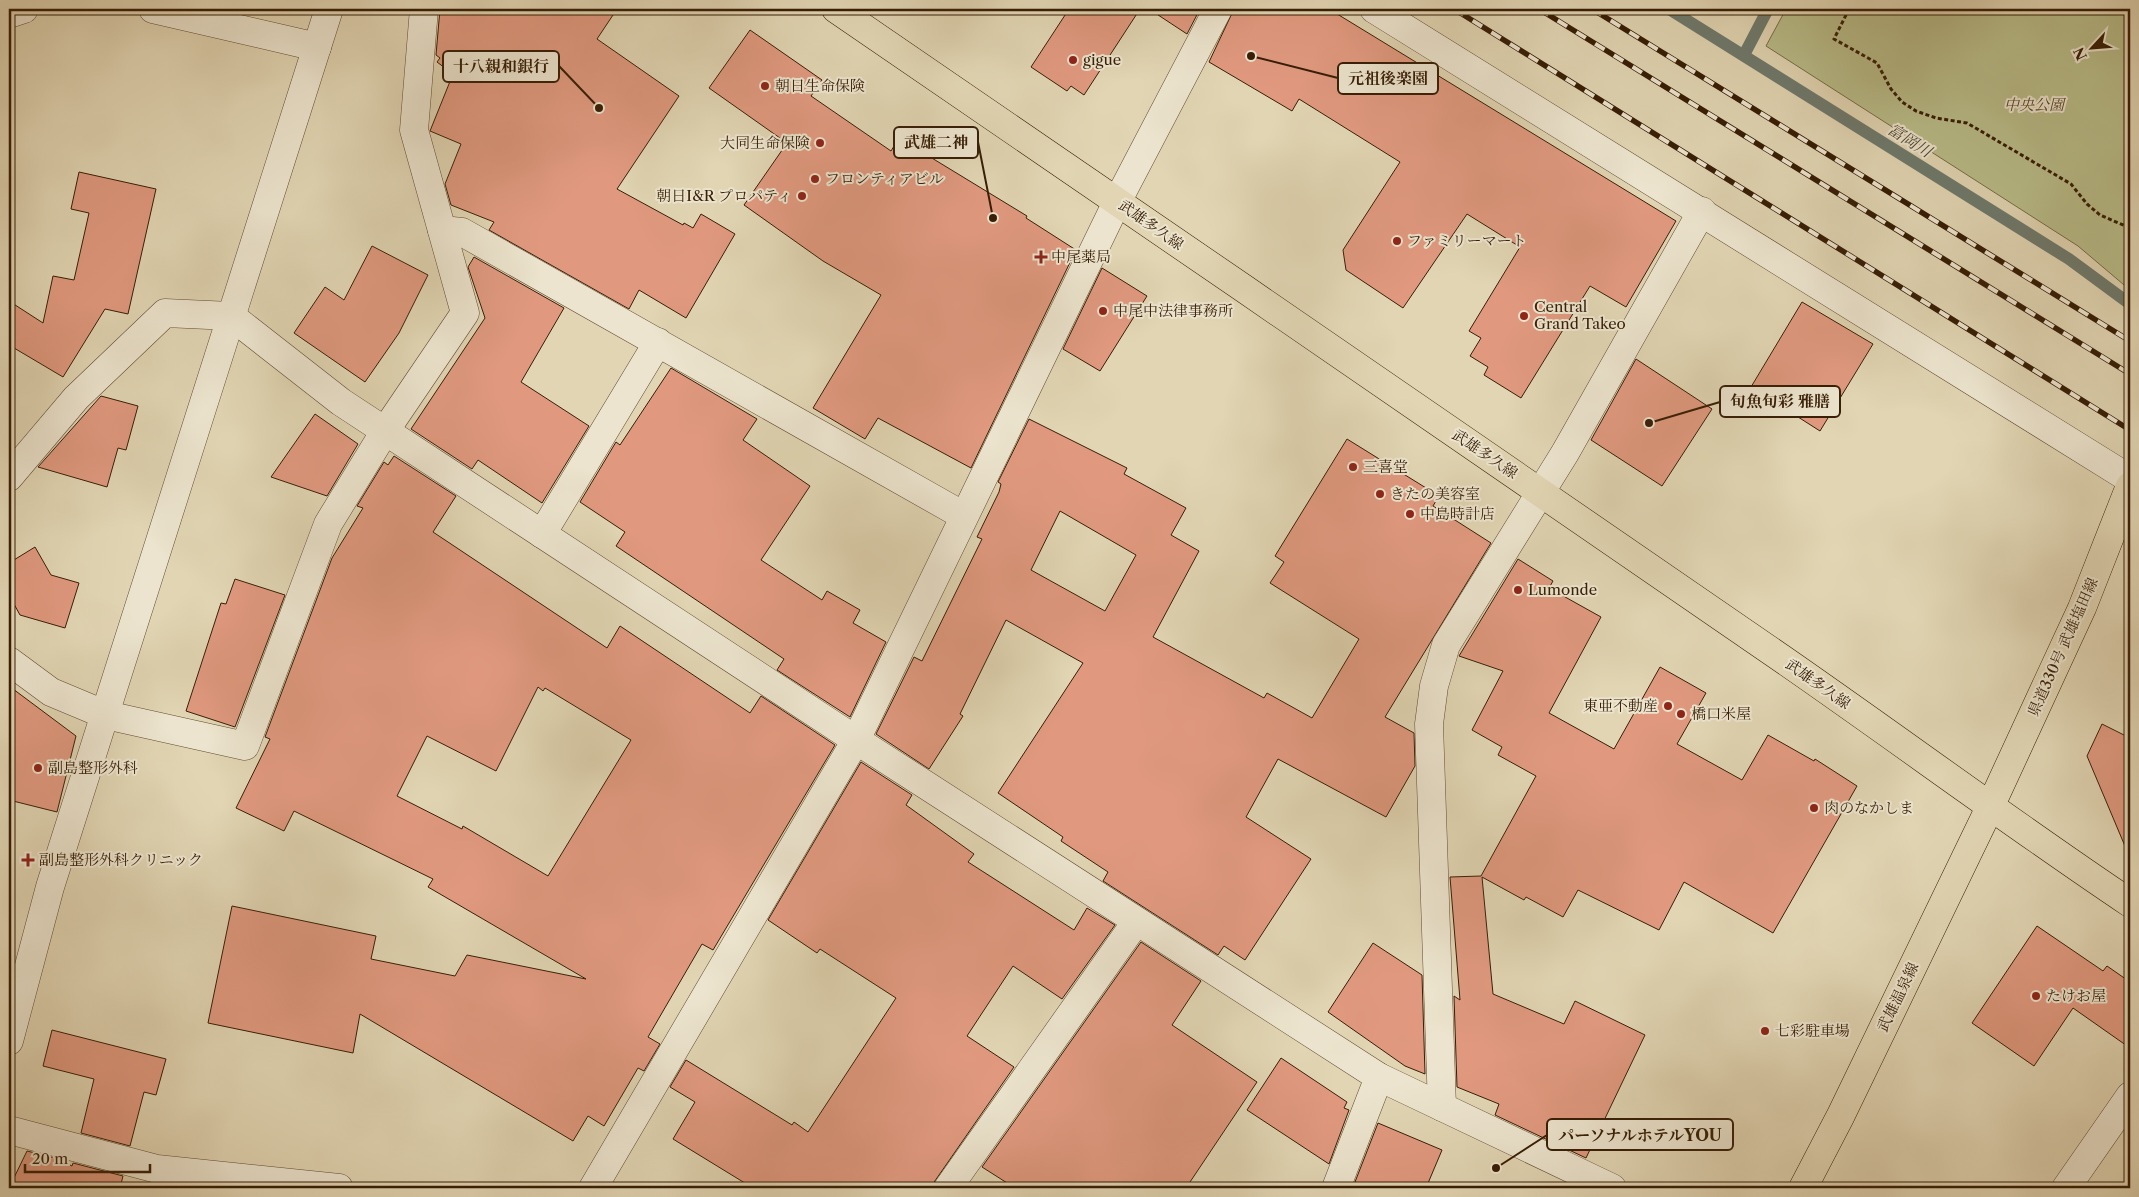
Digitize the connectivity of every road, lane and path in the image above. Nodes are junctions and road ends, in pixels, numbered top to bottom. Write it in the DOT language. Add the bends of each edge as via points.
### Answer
graph roads {
  1 [pos="24,9"];
  2 [pos="153,9"];
  3 [pos="330,9"];
  4 [pos="424,9"];
  5 [pos="836,9"];
  6 [pos="1218,9"];
  7 [pos="1374,9"];
  8 [pos="1849,9"];
  9 [pos="9,14"];
  10 [pos="317,47"];
  11 [pos="1117,202"];
  12 [pos="1702,211"];
  13 [pos="2130,228"];
  14 [pos="442,230"];
  15 [pos="230,316"];
  16 [pos="658,342"];
  17 [pos="385,430"];
  18 [pos="9,477"];
  19 [pos="2130,478"];
  20 [pos="2130,486"];
  21 [pos="1540,492"];
  22 [pos="964,516"];
  23 [pos="542,534"];
  24 [pos="9,661"];
  25 [pos="106,715"];
  26 [pos="856,740"];
  27 [pos="1990,805"];
  28 [pos="2130,904"];
  29 [pos="1136,922"];
  30 [pos="9,1041"];
  31 [pos="1379,1077"];
  32 [pos="2130,1096"];
  33 [pos="1442,1107"];
  34 [pos="9,1130"];
  35 [pos="338,1188"];
  36 [pos="593,1188"];
  37 [pos="948,1188"];
  38 [pos="1336,1188"];
  39 [pos="1612,1188"];
  40 [pos="1803,1188"];
  41 [pos="2066,1188"];
  1 -- 9 [label="street"];
  2 -- 10 [label="street"];
  3 -- 10 [label="street"];
  4 -- 14 [label="street" via="414,130"];
  5 -- 11 [label="main road, 武雄多久線"];
  6 -- 11 [label="street"];
  7 -- 12 [label="street"];
  8 -- 13 [label="path" via="1834,39 1877,63 1902,102 1916,112 1967,123 2071,184 2100,215"];
  10 -- 15 [label="street"];
  11 -- 21 [label="main road, 武雄多久線"];
  11 -- 22 [label="street"];
  12 -- 19 [label="street"];
  12 -- 21 [label="street"];
  14 -- 16 [label="street" via="462,232"];
  14 -- 17 [label="street" via="464,314"];
  15 -- 17 [label="street" via="341,402"];
  15 -- 18 [label="street" via="166,313 76,398"];
  15 -- 25 [label="street"];
  16 -- 22 [label="street"];
  16 -- 23 [label="street"];
  17 -- 23 [label="street"];
  17 -- 25 [label="street" via="328,524 245,746"];
  20 -- 27 [label="main road, 県道330号 武雄塩田線" via="2082,608"];
  21 -- 27 [label="main road, 武雄多久線"];
  21 -- 33 [label="street" via="1446,645 1434,686 1430,724"];
  22 -- 26 [label="street"];
  23 -- 26 [label="street"];
  24 -- 25 [label="street" via="51,692"];
  25 -- 30 [label="street" via="50,886"];
  26 -- 29 [label="street"];
  26 -- 36 [label="street"];
  27 -- 28 [label="main road, 武雄多久線"];
  27 -- 40 [label="main road, 武雄温泉線"];
  29 -- 31 [label="street"];
  29 -- 37 [label="street"];
  31 -- 33 [label="street"];
  31 -- 38 [label="street"];
  32 -- 41 [label="street"];
  33 -- 39 [label="street"];
  34 -- 35 [label="street" via="157,1169"];
}
